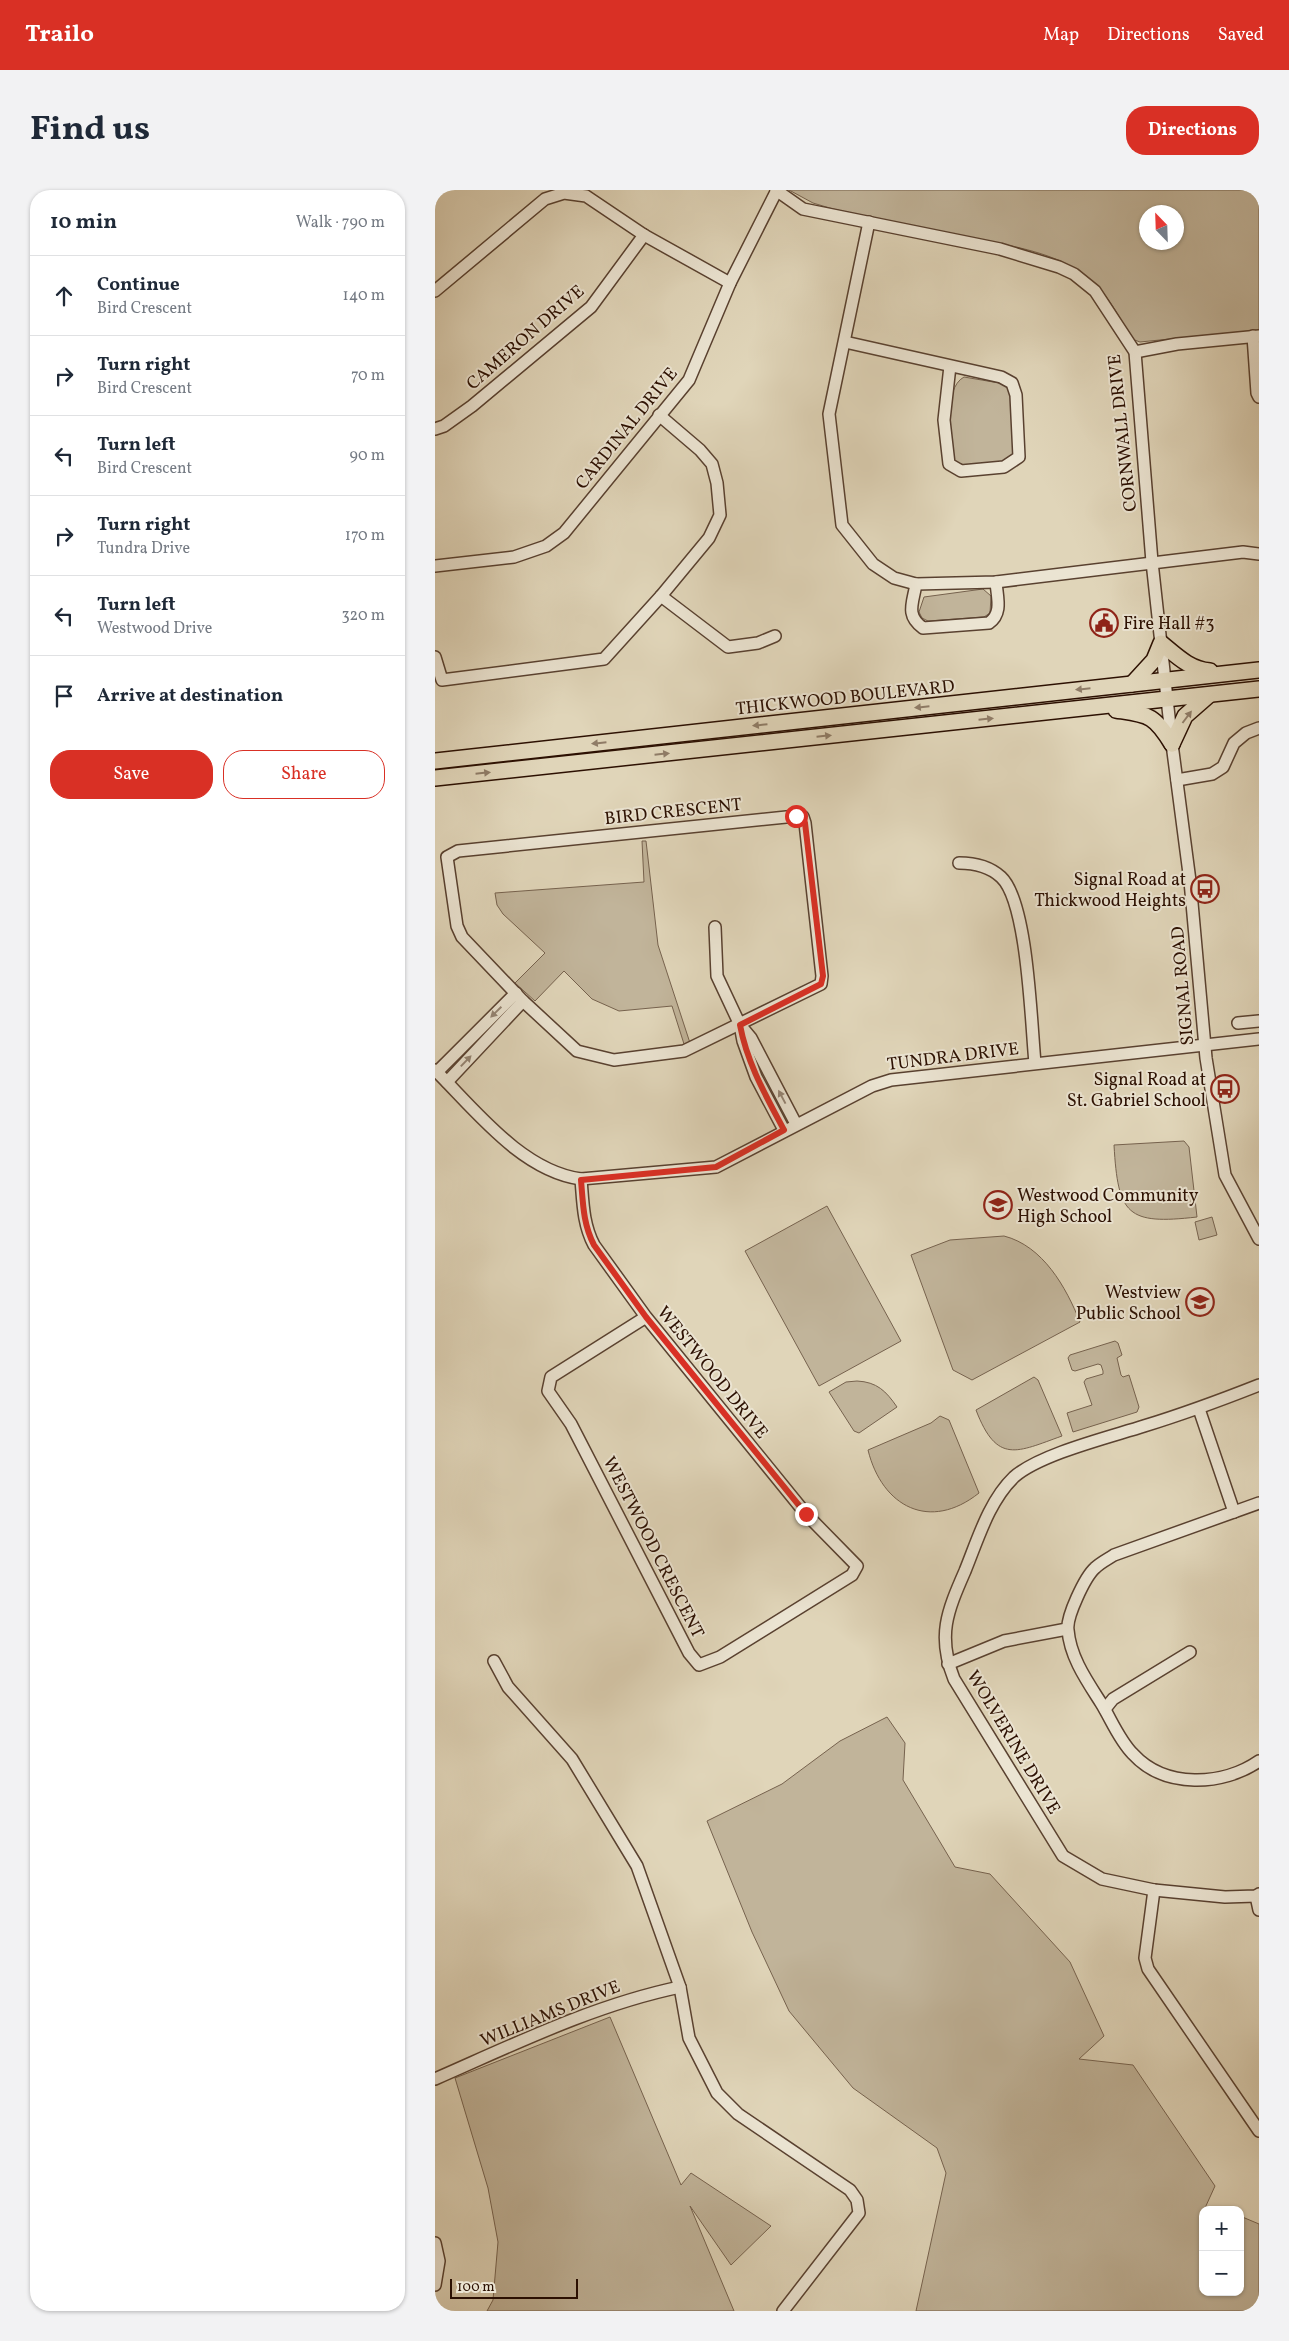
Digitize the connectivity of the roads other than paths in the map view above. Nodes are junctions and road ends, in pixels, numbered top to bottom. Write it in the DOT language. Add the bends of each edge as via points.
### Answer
graph roads {
  1 [pos="776,190"];
  2 [pos="869,222"];
  3 [pos="644,235"];
  4 [pos="730,283"];
  5 [pos="435,291"];
  6 [pos="1256,336"];
  7 [pos="845,342"];
  8 [pos="1135,352"];
  9 [pos="950,366"];
  10 [pos="1259,397"];
  11 [pos="659,415"];
  12 [pos="435,429"];
  13 [pos="1259,554"];
  14 [pos="1152,562"];
  15 [pos="435,566"];
  16 [pos="996,582"];
  17 [pos="916,584"];
  18 [pos="661,596"];
  19 [pos="775,636"];
  20 [pos="1161,643"];
  21 [pos="435,657"];
  22 [pos="1259,670"];
  23 [pos="1226,674"];
  24 [pos="1165,680"];
  25 [pos="1132,684"];
  26 [pos="1259,689"];
  27 [pos="1209,695"];
  28 [pos="1167,699"];
  29 [pos="1097,707"];
  30 [pos="1259,728"];
  31 [pos="1172,744"];
  32 [pos="435,761"];
  33 [pos="435,778"];
  34 [pos="1177,780"];
  35 [pos="959,863"];
  36 [pos="715,927"];
  37 [pos="520,997"];
  38 [pos="1259,1021"];
  39 [pos="1239,1023"];
  40 [pos="740,1025"];
  41 [pos="476,1031"];
  42 [pos="1259,1039"];
  43 [pos="486,1041"];
  44 [pos="1205,1045"];
  45 [pos="1035,1063"];
  46 [pos="436,1071"];
  47 [pos="768,1071"];
  48 [pos="756,1077"];
  49 [pos="447,1082"];
  50 [pos="796,1124"];
  51 [pos="784,1130"];
  52 [pos="581,1180"];
  53 [pos="1259,1239"];
  54 [pos="646,1317"];
  55 [pos="1259,1385"];
  56 [pos="1199,1409"];
  57 [pos="1259,1503"];
  58 [pos="1234,1512"];
  59 [pos="857,1566"];
  60 [pos="1067,1629"];
  61 [pos="1190,1652"];
  62 [pos="494,1661"];
  63 [pos="948,1664"];
  64 [pos="1105,1709"];
  65 [pos="1259,1761"];
  66 [pos="1154,1890"];
  67 [pos="1257,1895"];
  68 [pos="1259,1910"];
  69 [pos="680,1987"];
  70 [pos="435,2079"];
  71 [pos="1259,2131"];
  72 [pos="435,2243"];
  73 [pos="435,2285"];
  74 [pos="785,2310"];
  1 -- 2 [label="street, CORNWALL DRIVE" via="803,209"];
  1 -- 4 [label="street, CARDINAL DRIVE"];
  2 -- 7 [label="street"];
  2 -- 8 [label="street, CORNWALL DRIVE" via="1000,249 1074,274 1095,291"];
  3 -- 4 [label="street"];
  3 -- 5 [label="street" via="586,196 564,194 545,199"];
  3 -- 12 [label="street, CAMERON DRIVE" via="591,307 472,406"];
  4 -- 11 [label="street, CARDINAL DRIVE" via="689,380"];
  6 -- 8 [label="street"];
  6 -- 10 [label="street"];
  7 -- 9 [label="street"];
  7 -- 17 [label="street" via="829,414 842,525 873,564 894,578"];
  8 -- 14 [label="street, CORNWALL DRIVE"];
  9 -- 9 [label="street" via="944,420 949,464 961,471 1004,468 1019,457 1016,395 1012,383 1001,377"];
  11 -- 15 [label="street, CARDINAL DRIVE" via="564,533 546,546 514,557"];
  11 -- 18 [label="street" via="712,464 719,515 709,538"];
  13 -- 14 [label="street" via="1243,552"];
  14 -- 16 [label="street"];
  14 -- 20 [label="street, CORNWALL DRIVE"];
  16 -- 17 [label="street"];
  16 -- 17 [label="street" via="999,610 989,623 923,628 911,613"];
  18 -- 19 [label="street" via="728,647 758,643"];
  18 -- 21 [label="street" via="603,659 442,680"];
  20 -- 23 [label="main road" via="1197,670"];
  20 -- 24 [label="street, CORNWALL DRIVE"];
  20 -- 25 [label="main road" via="1154,660"];
  22 -- 23 [label="main road, THICKWOOD BOULEVARD"];
  23 -- 24 [label="main road, THICKWOOD BOULEVARD"];
  24 -- 25 [label="main road, THICKWOOD BOULEVARD"];
  24 -- 28 [label="street, CORNWALL DRIVE"];
  25 -- 32 [label="main road, THICKWOOD BOULEVARD, one-way"];
  26 -- 27 [label="main road, THICKWOOD BOULEVARD"];
  27 -- 28 [label="main road, THICKWOOD BOULEVARD"];
  31 -- 27 [label="main road, one-way" via="1185,716"];
  28 -- 29 [label="main road, THICKWOOD BOULEVARD"];
  28 -- 31 [label="street, SIGNAL ROAD"];
  29 -- 31 [label="main road" via="1147,715 1161,725"];
  33 -- 29 [label="main road, THICKWOOD BOULEVARD, one-way"];
  30 -- 34 [label="street" via="1246,732 1235,744 1223,767 1212,774"];
  31 -- 34 [label="street, SIGNAL ROAD"];
  34 -- 44 [label="street, SIGNAL ROAD"];
  35 -- 45 [label="street" via="977,863 1001,876 1011,889 1021,920"];
  36 -- 40 [label="street" via="717,976"];
  37 -- 40 [label="street, BIRD CRESCENT" via="577,1052 614,1060 684,1051"];
  37 -- 40 [label="street, BIRD CRESCENT" via="462,937 457,926 447,857 458,851 803,817 823,976 821,984"];
  37 -- 41 [label="street, one-way"];
  37 -- 43 [label="street"];
  38 -- 39 [label="street"];
  40 -- 47 [label="street" via="751,1038"];
  40 -- 48 [label="street"];
  41 -- 43 [label="street"];
  41 -- 46 [label="street"];
  42 -- 44 [label="street, TUNDRA DRIVE"];
  49 -- 43 [label="street, one-way"];
  44 -- 45 [label="street, TUNDRA DRIVE"];
  44 -- 53 [label="street, SIGNAL ROAD" via="1225,1175"];
  45 -- 50 [label="street, TUNDRA DRIVE" via="891,1080 872,1086"];
  46 -- 49 [label="street, TUNDRA DRIVE"];
  47 -- 48 [label="street"];
  50 -- 47 [label="street, one-way"];
  48 -- 51 [label="street"];
  49 -- 52 [label="street, TUNDRA DRIVE" via="521,1154 563,1177"];
  50 -- 51 [label="street, TUNDRA DRIVE"];
  51 -- 52 [label="street, TUNDRA DRIVE" via="716,1167"];
  52 -- 54 [label="street, WESTWOOD DRIVE" via="588,1233"];
  54 -- 59 [label="street, WESTWOOD DRIVE" via="806,1514"];
  54 -- 59 [label="street, WESTWOOD CRESCENT" via="551,1377 549,1391 571,1424 689,1653 699,1665 720,1657 852,1575"];
  55 -- 56 [label="street, WOLVERINE DRIVE"];
  56 -- 58 [label="street"];
  56 -- 63 [label="street, WOLVERINE DRIVE" via="1065,1451 1014,1477 993,1505 952,1600 944,1628"];
  57 -- 58 [label="street"];
  58 -- 60 [label="street" via="1114,1555 1094,1569 1072,1610"];
  60 -- 63 [label="street" via="1004,1641"];
  60 -- 64 [label="street" via="1079,1668"];
  61 -- 64 [label="street" via="1113,1699"];
  62 -- 69 [label="street" via="508,1687 572,1759 637,1866"];
  63 -- 66 [label="street, WOLVERINE DRIVE" via="954,1679 1063,1856 1102,1879"];
  64 -- 65 [label="street" via="1133,1755 1167,1776 1197,1781 1221,1779 1244,1771"];
  66 -- 67 [label="street, WOLVERINE DRIVE" via="1225,1897"];
  66 -- 71 [label="street" via="1145,1958 1148,1969"];
  67 -- 68 [label="street"];
  69 -- 70 [label="street, WILLIAMS DRIVE" via="644,1994 577,2017"];
  69 -- 74 [label="street" via="689,2038 717,2093 737,2114 849,2190 857,2200 859,2213"];
  72 -- 73 [label="street" via="439,2261"];
}
